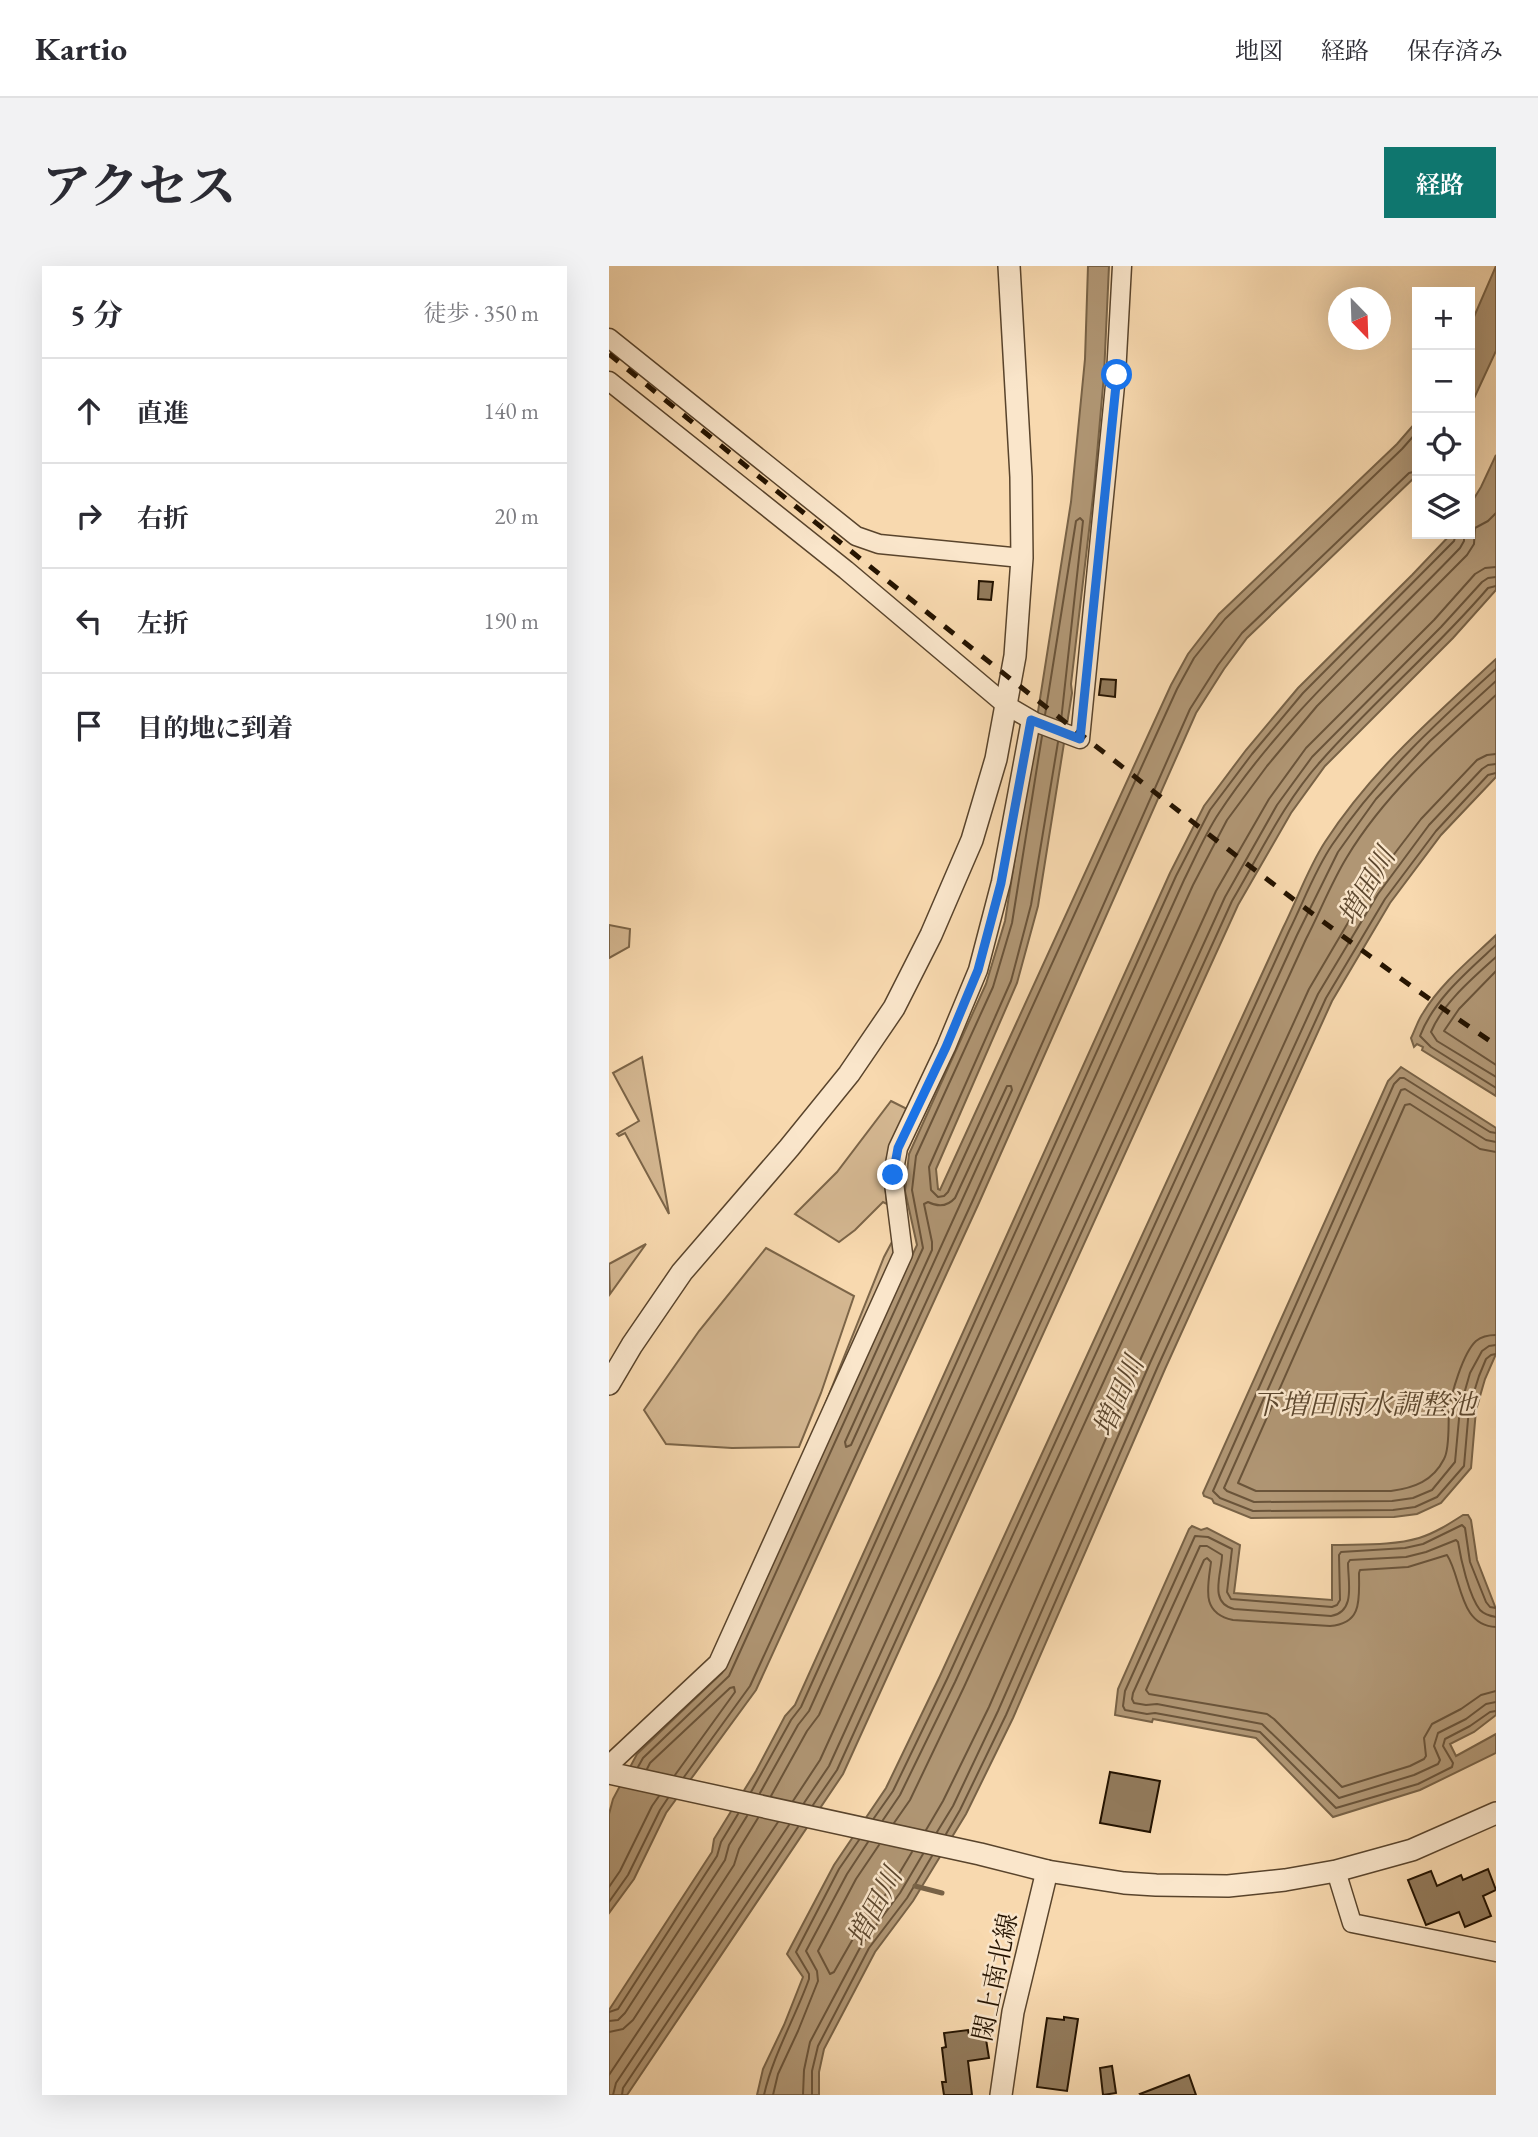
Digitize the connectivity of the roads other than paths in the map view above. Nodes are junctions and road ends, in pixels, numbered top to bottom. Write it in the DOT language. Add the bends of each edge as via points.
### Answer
graph roads {
  1 [pos="1009,266"];
  2 [pos="1122,266"];
  3 [pos="609,338"];
  4 [pos="609,381"];
  5 [pos="1023,558"];
  6 [pos="1006,705"];
  7 [pos="1033,721"];
  8 [pos="609,1384"];
  9 [pos="610,1770"];
  10 [pos="1496,1813"];
  11 [pos="1047,1871"];
  12 [pos="1336,1871"];
  13 [pos="1496,1952"];
  14 [pos="1001,2095"];
  1 -- 5 [label="street"];
  2 -- 7 [label="street" via="1117,375 1080,739"];
  3 -- 5 [label="street" via="856,536 879,544"];
  4 -- 6 [label="street" via="846,569"];
  5 -- 6 [label="street"];
  6 -- 7 [label="street"];
  6 -- 8 [label="street" via="972,840 894,1008 849,1074 682,1272"];
  7 -- 9 [label="street" via="1001,883 978,970 898,1148 893,1175 903,1254 718,1663"];
  9 -- 11 [label="street"];
  10 -- 12 [label="street" via="1412,1850"];
  11 -- 12 [label="street" via="1123,1883 1227,1886"];
  11 -- 14 [label="street, 閖上南北線" via="1013,2012"];
  12 -- 13 [label="street" via="1352,1923"];
}
